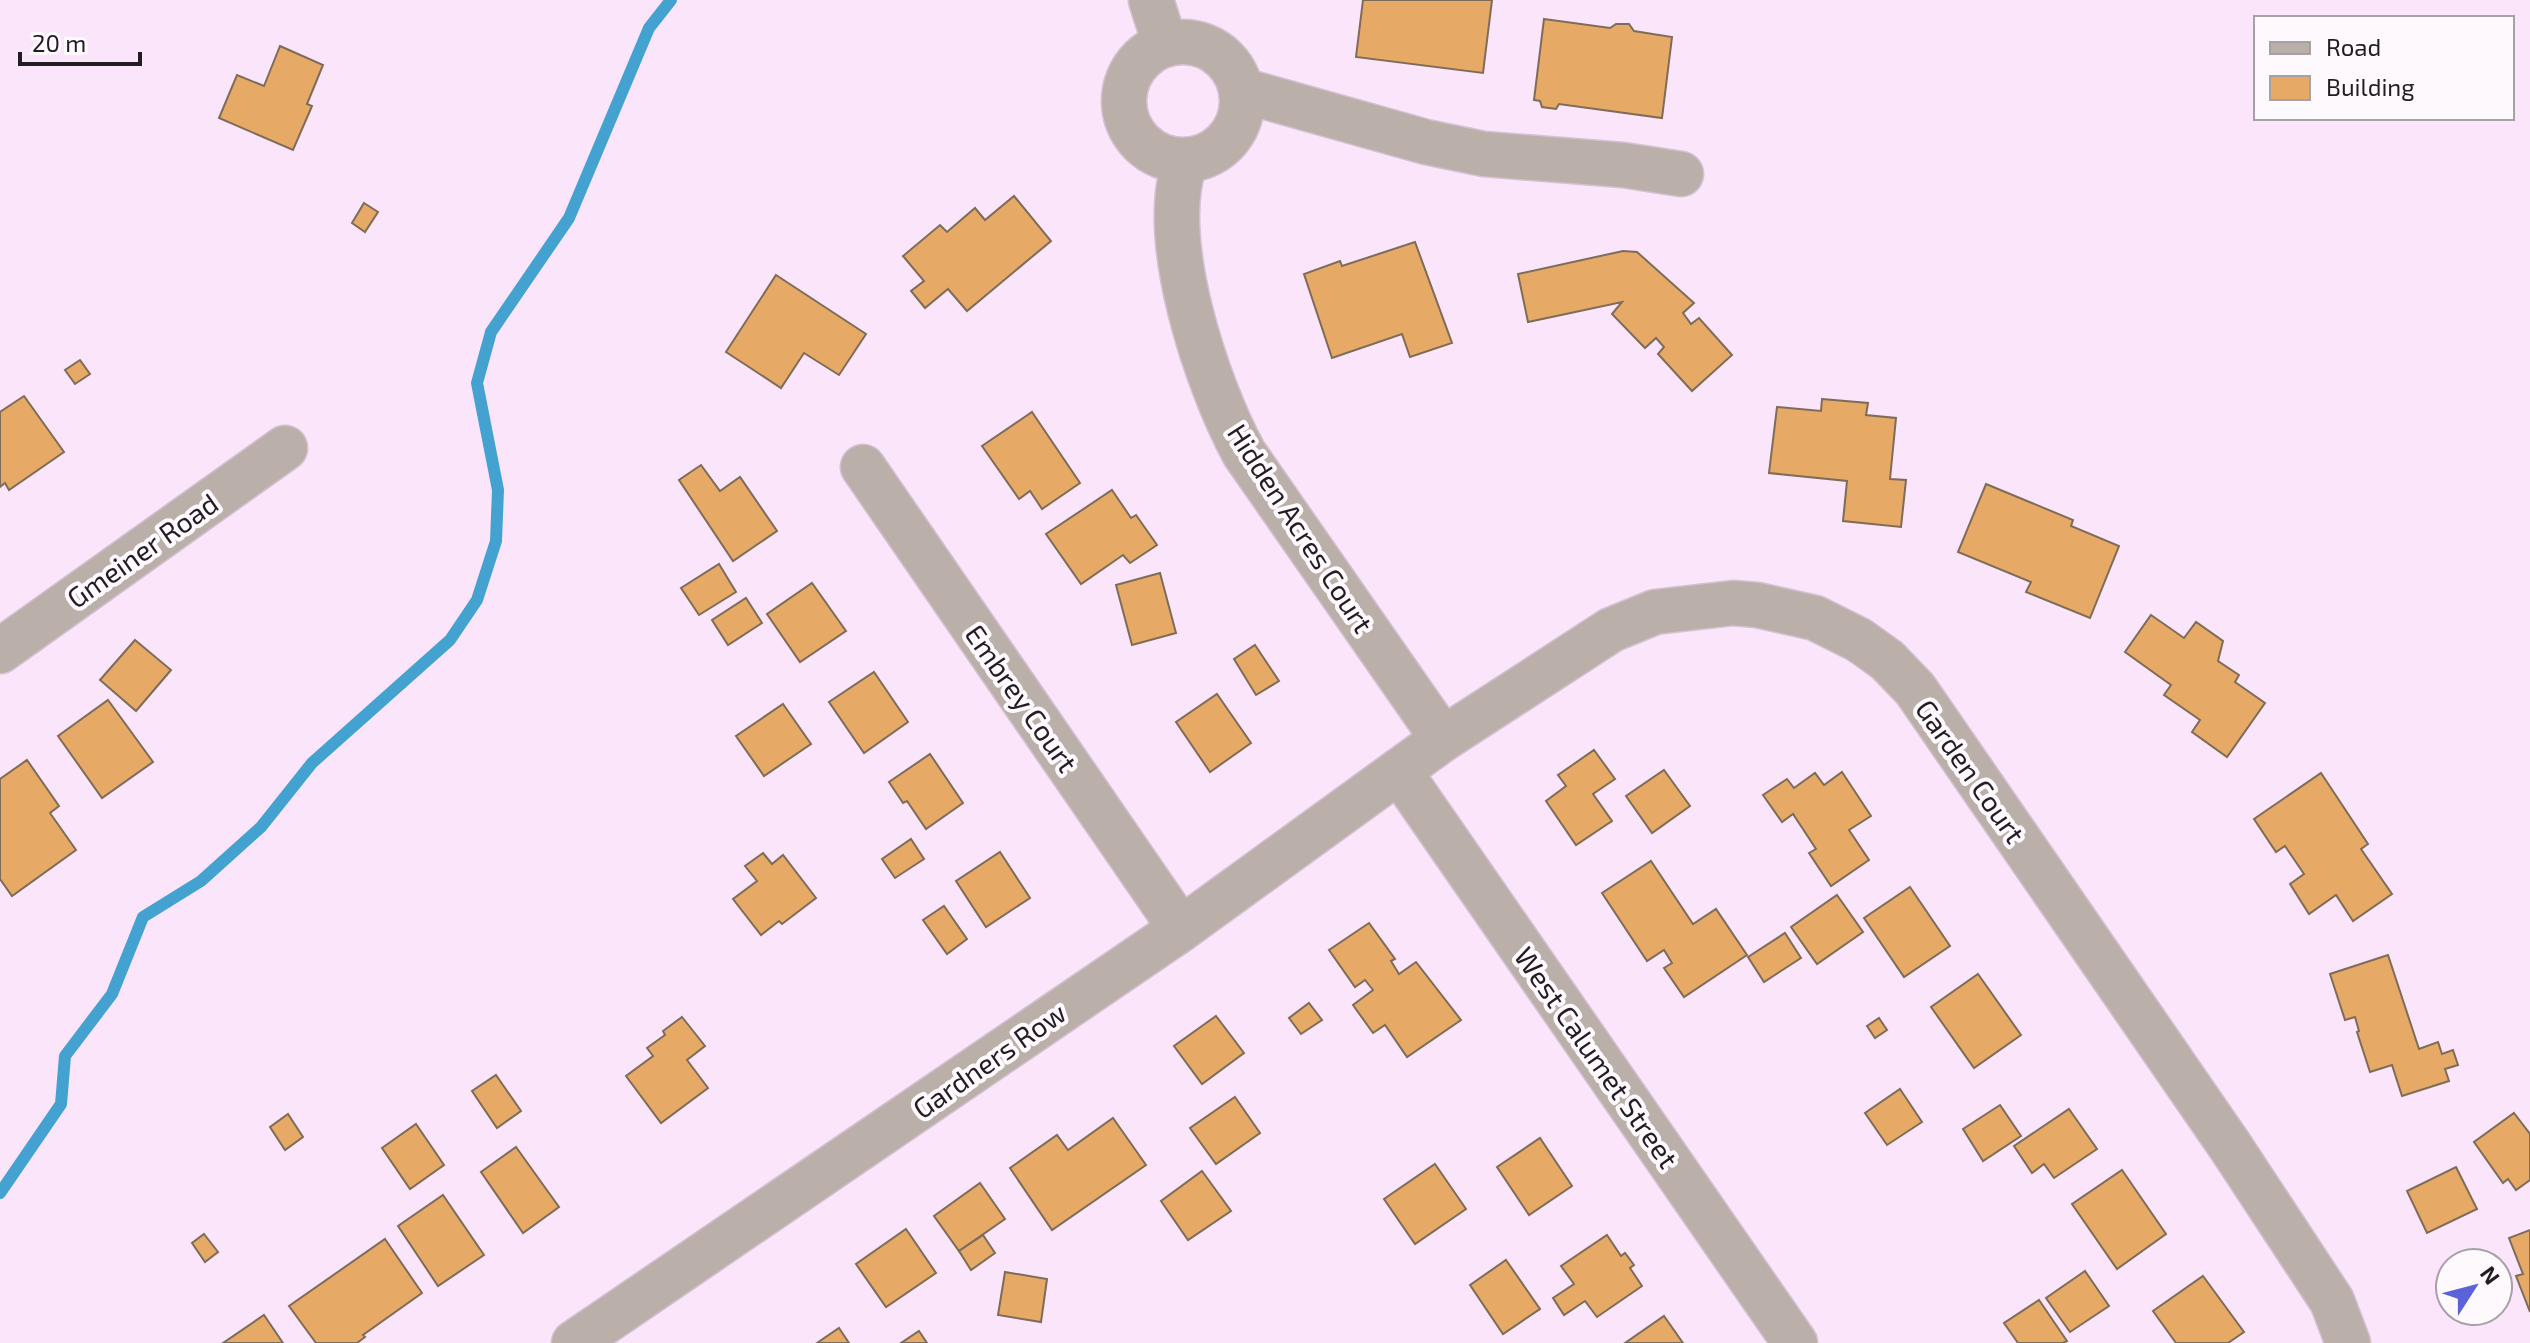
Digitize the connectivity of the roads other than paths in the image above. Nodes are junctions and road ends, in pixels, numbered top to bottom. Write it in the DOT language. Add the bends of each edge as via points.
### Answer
graph roads {
  1 [pos="1151,0"];
  2 [pos="1165,44"];
  3 [pos="1241,90"];
  4 [pos="1186,160"];
  5 [pos="1681,174"];
  6 [pos="285,448"];
  7 [pos="863,467"];
  8 [pos="0,651"];
  9 [pos="1443,739"];
  10 [pos="1399,771"];
  11 [pos="1181,929"];
  12 [pos="574,1343"];
  13 [pos="1795,1343"];
  14 [pos="2348,1343"];
  1 -- 2 [label="street"];
  2 -- 3 [label="street" via="1205,45 1234,71"];
  2 -- 4 [label="street" via="1135,66 1123,101 1136,137 1150,150"];
  3 -- 4 [label="street" via="1242,110 1223,145"];
  3 -- 5 [label="street" via="1484,154"];
  4 -- 9 [label="street, Hidden Acres Court" via="1178,216 1183,282 1196,334 1235,436"];
  6 -- 8 [label="street, Gmeiner Road"];
  7 -- 11 [label="street, Embrey Court"];
  9 -- 10 [label="street, Garden Court"];
  9 -- 14 [label="street, Garden Court" via="1611,630 1655,612 1757,605 1815,618 1859,640 1915,689 2239,1159 2332,1301"];
  10 -- 11 [label="street, Gardners Row"];
  10 -- 13 [label="street, West Calumet Street"];
  11 -- 12 [label="street, Gardners Row"];
}
